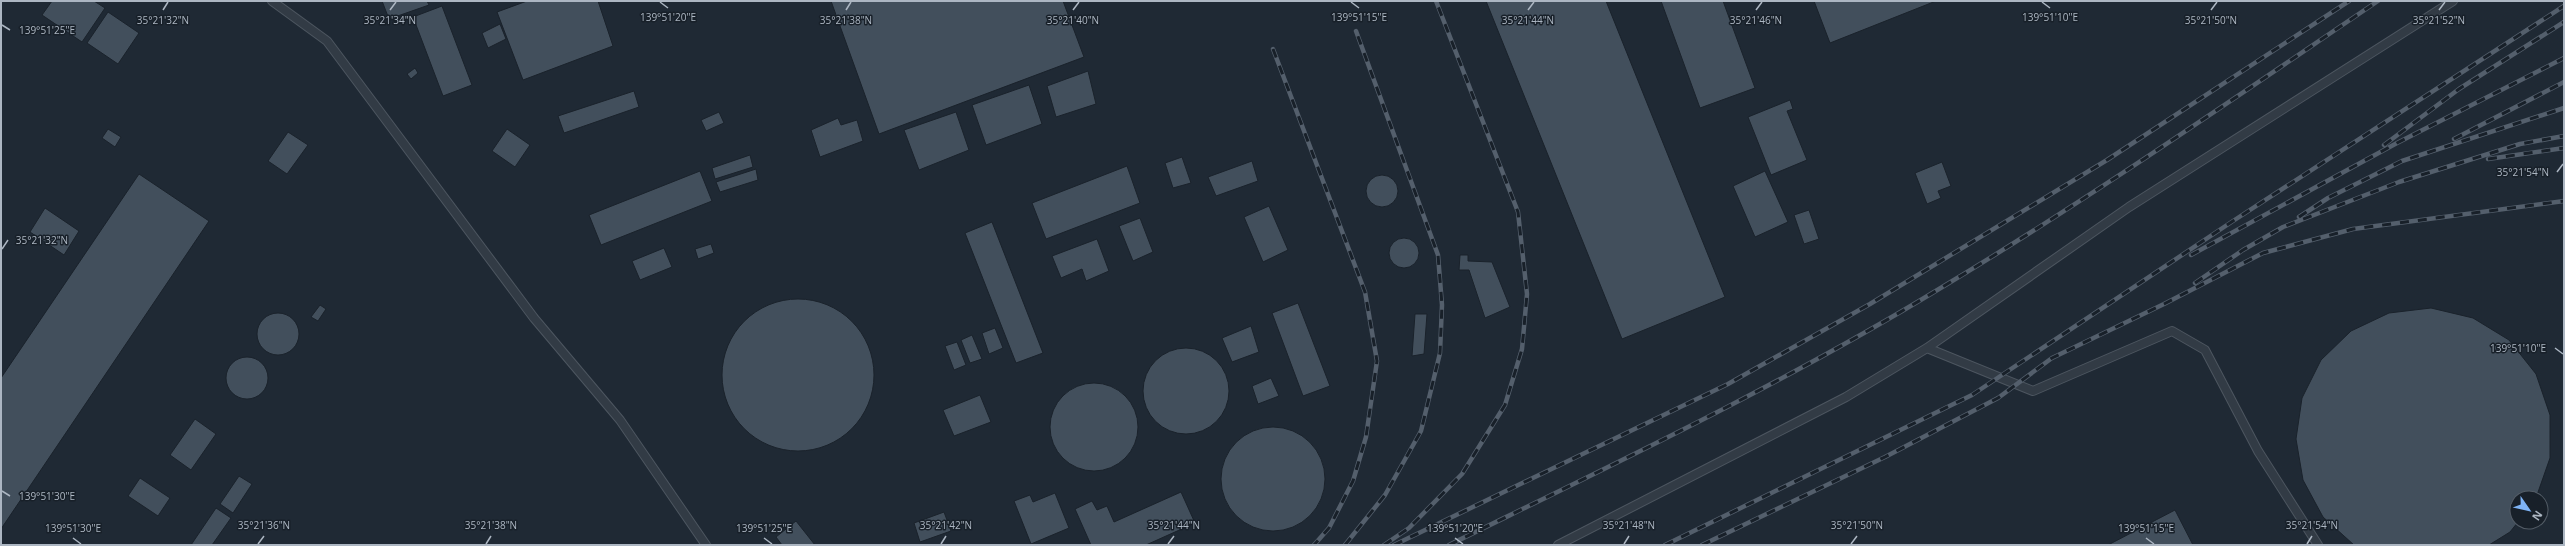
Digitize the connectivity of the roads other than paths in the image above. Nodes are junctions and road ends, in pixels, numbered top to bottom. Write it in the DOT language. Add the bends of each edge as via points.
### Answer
graph roads {
  1 [pos="272,1"];
  2 [pos="2453,1"];
  3 [pos="1927,348"];
  4 [pos="706,545"];
  5 [pos="1558,545"];
  6 [pos="2318,545"];
  1 -- 4 [label="lane" via="327,41 534,318 620,420"];
  2 -- 3 [label="lane" via="2129,207"];
  3 -- 5 [label="lane" via="1846,397"];
  3 -- 6 [label="lane" via="2033,392 2172,331 2205,350 2258,451"];
}
